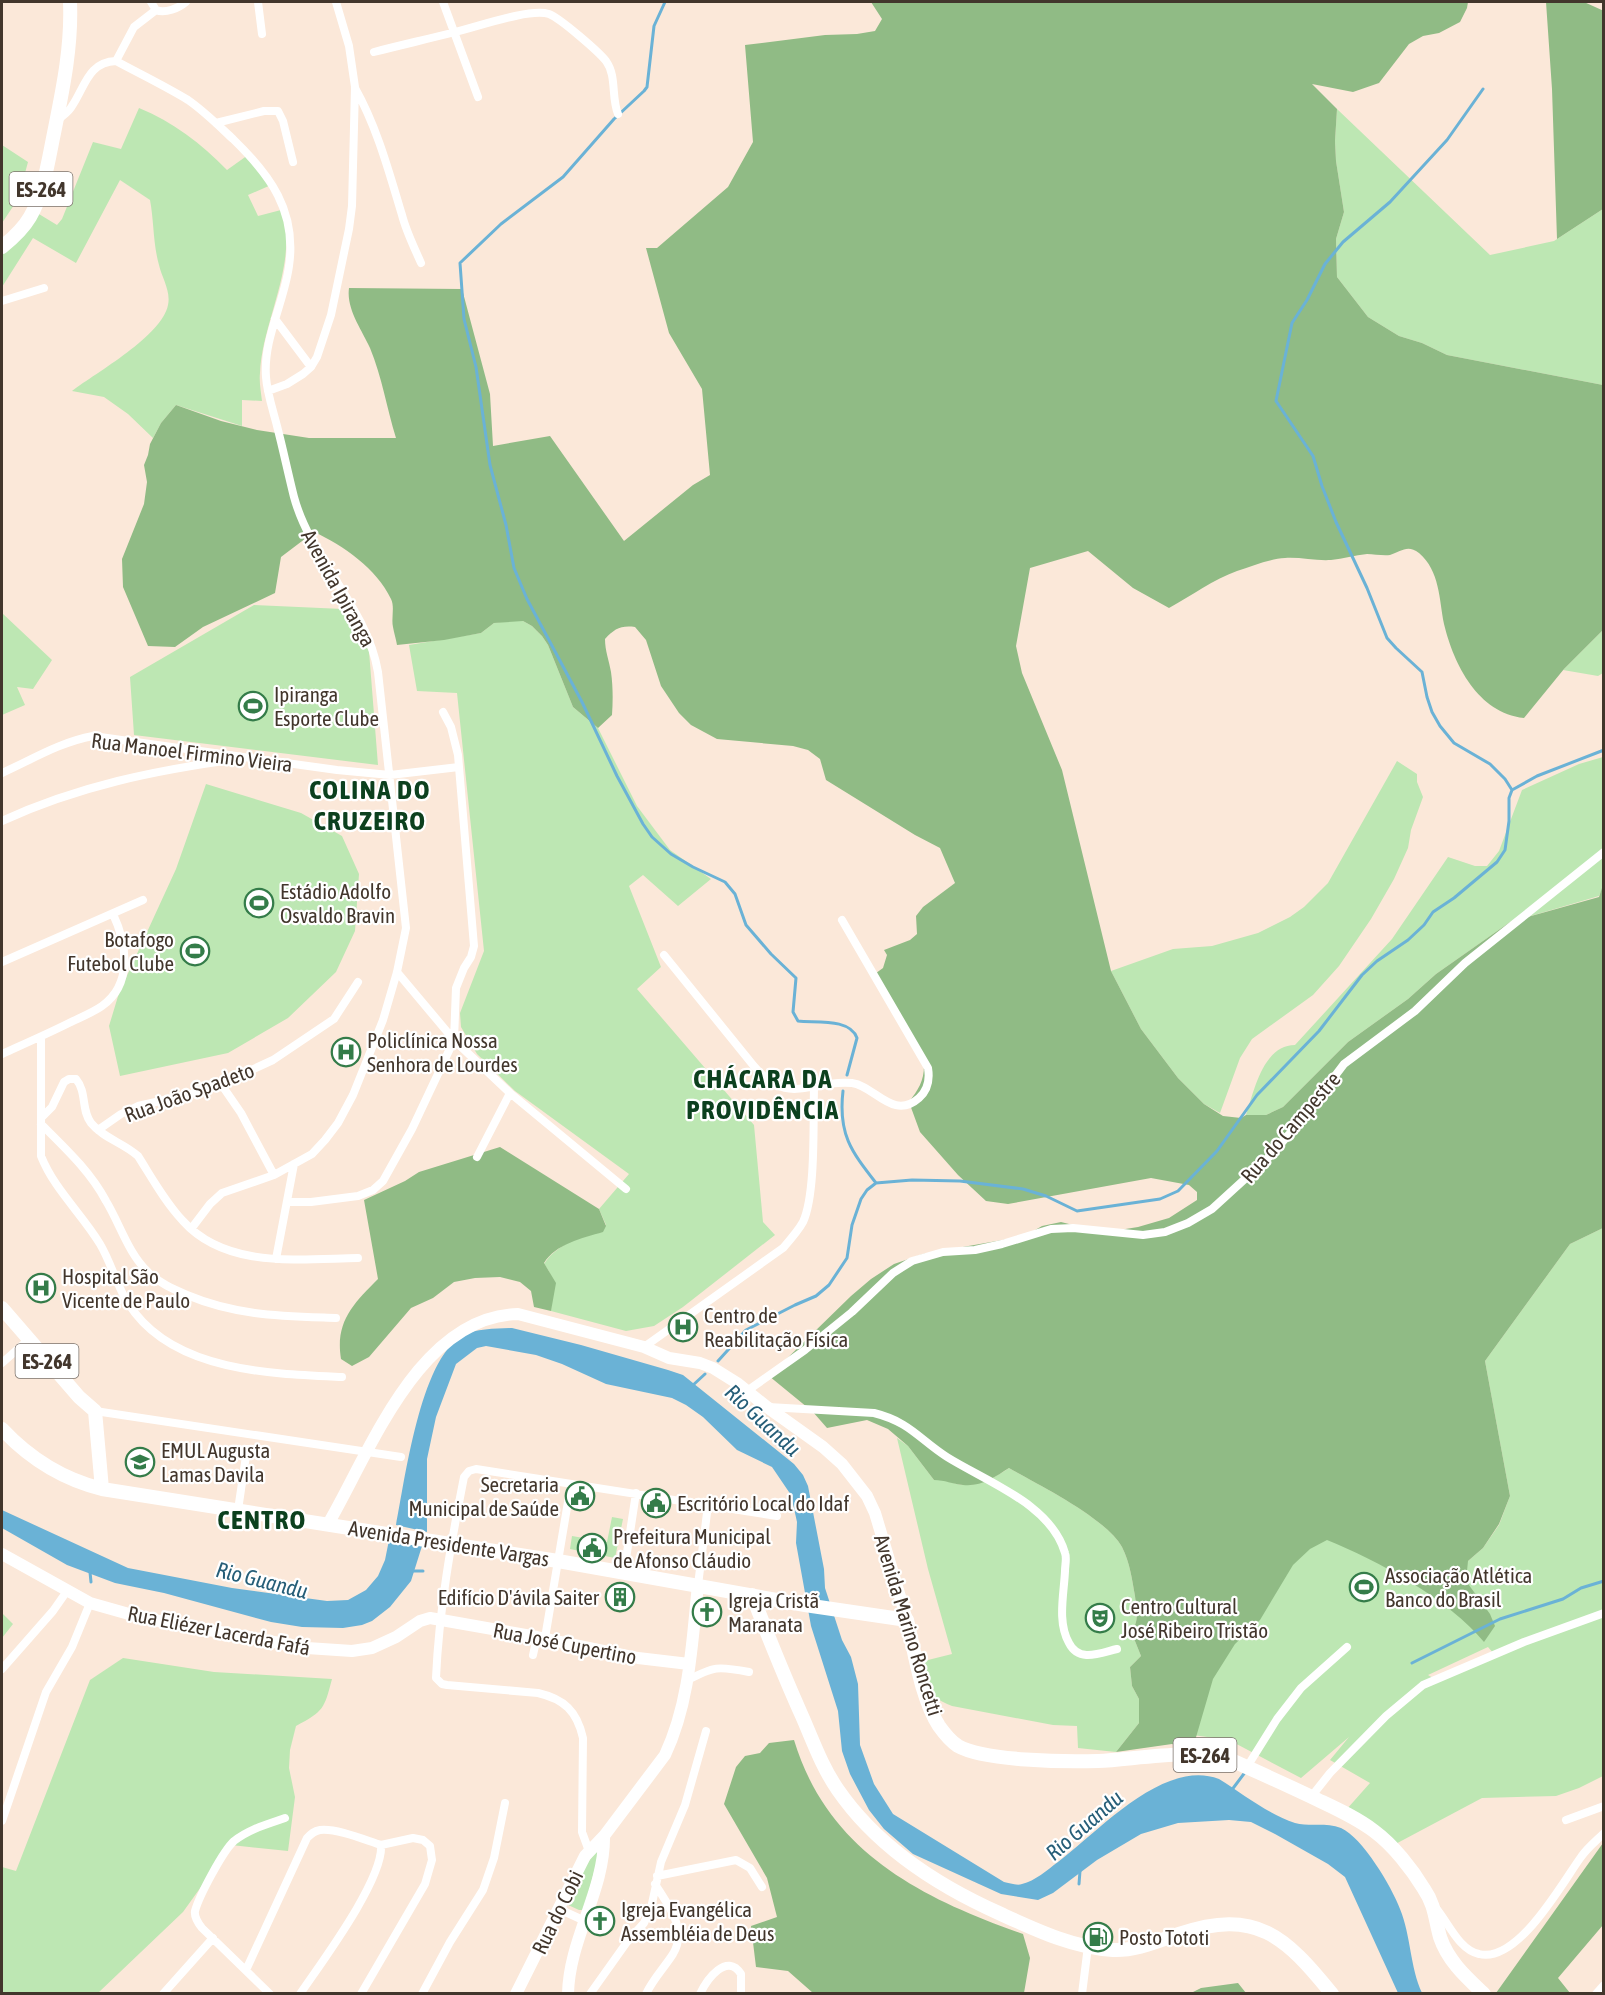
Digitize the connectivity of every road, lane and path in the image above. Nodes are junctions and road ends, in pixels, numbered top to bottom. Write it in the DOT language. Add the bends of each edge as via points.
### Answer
graph roads {
  1 [pos="70,2"];
  2 [pos="151,2"];
  3 [pos="186,2"];
  4 [pos="258,2"];
  5 [pos="336,2"];
  6 [pos="443,2"];
  7 [pos="156,10"];
  8 [pos="455,32"];
  9 [pos="262,34"];
  10 [pos="374,52"];
  11 [pos="116,61"];
  12 [pos="355,87"];
  13 [pos="478,97"];
  14 [pos="618,114"];
  15 [pos="58,120"];
  16 [pos="216,123"];
  17 [pos="294,162"];
  18 [pos="2,247"];
  19 [pos="421,262"];
  20 [pos="45,288"];
  21 [pos="2,301"];
  22 [pos="275,319"];
  23 [pos="311,367"];
  24 [pos="268,391"];
  25 [pos="443,712"];
  26 [pos="248,758"];
  27 [pos="459,767"];
  28 [pos="2,773"];
  29 [pos="390,775"];
  30 [pos="2,821"];
  31 [pos="1604,852"];
  32 [pos="143,900"];
  33 [pos="113,914"];
  34 [pos="842,920"];
  35 [pos="664,955"];
  36 [pos="2,962"];
  37 [pos="397,972"];
  38 [pos="358,982"];
  39 [pos="41,1037"];
  40 [pos="454,1040"];
  41 [pos="2,1054"];
  42 [pos="221,1084"];
  43 [pos="814,1088"];
  44 [pos="510,1093"];
  45 [pos="42,1120"];
  46 [pos="98,1130"];
  47 [pos="477,1157"];
  48 [pos="294,1164"];
  49 [pos="274,1175"];
  50 [pos="626,1189"];
  51 [pos="288,1202"];
  52 [pos="191,1229"];
  53 [pos="358,1258"];
  54 [pos="276,1259"];
  55 [pos="2,1308"];
  56 [pos="336,1318"];
  57 [pos="28,1340"];
  58 [pos="644,1347"];
  59 [pos="2,1363"];
  60 [pos="342,1377"];
  61 [pos="747,1391"];
  62 [pos="767,1407"];
  63 [pos="95,1410"];
  64 [pos="2,1429"];
  65 [pos="247,1449"];
  66 [pos="366,1452"];
  67 [pos="401,1457"];
  68 [pos="571,1484"];
  69 [pos="102,1488"];
  70 [pos="636,1493"];
  71 [pos="708,1505"];
  72 [pos="238,1510"];
  73 [pos="777,1516"];
  74 [pos="328,1524"];
  75 [pos="451,1544"];
  76 [pos="2,1554"];
  77 [pos="558,1560"];
  78 [pos="624,1572"];
  79 [pos="698,1585"];
  80 [pos="67,1591"];
  81 [pos="752,1595"];
  82 [pos="90,1603"];
  83 [pos="1604,1613"];
  84 [pos="441,1619"];
  85 [pos="907,1620"];
  86 [pos="541,1637"];
  87 [pos="1347,1647"];
  88 [pos="1117,1649"];
  89 [pos="533,1655"];
  90 [pos="689,1664"];
  91 [pos="2,1669"];
  92 [pos="749,1672"];
  93 [pos="686,1681"];
  94 [pos="706,1731"];
  95 [pos="1247,1767"];
  96 [pos="1311,1797"];
  97 [pos="505,1803"];
  98 [pos="1604,1806"];
  99 [pos="285,1818"];
  100 [pos="1566,1820"];
  101 [pos="2,1821"];
  102 [pos="1604,1833"];
  103 [pos="604,1836"];
  104 [pos="381,1845"];
  105 [pos="589,1851"];
  106 [pos="656,1880"];
  107 [pos="762,1887"];
  108 [pos="1434,1905"];
  109 [pos="559,1909"];
  110 [pos="585,1921"];
  111 [pos="213,1938"];
  112 [pos="1088,1946"];
  113 [pos="246,1970"];
  114 [pos="599,1983"];
  115 [pos="1604,1985"];
  116 [pos="163,1994"];
  117 [pos="270,1994"];
  118 [pos="300,1994"];
  119 [pos="361,1994"];
  120 [pos="422,1994"];
  121 [pos="516,1994"];
  122 [pos="568,1994"];
  123 [pos="590,1994"];
  124 [pos="596,1994"];
  125 [pos="646,1994"];
  126 [pos="700,1994"];
  127 [pos="741,1994"];
  128 [pos="1082,1994"];
  129 [pos="1332,1994"];
  130 [pos="1484,1994"];
  131 [pos="1596,1994"];
  1 -- 15 [label="main road, ES-264" via="71,40"];
  2 -- 7 [label="street"];
  3 -- 7 [label="street" via="164,12"];
  4 -- 9 [label="street"];
  5 -- 12 [label="street" via="350,46"];
  6 -- 8 [label="street"];
  7 -- 11 [label="street" via="134,27"];
  8 -- 10 [label="street"];
  8 -- 13 [label="street"];
  8 -- 14 [label="street" via="511,17 552,15 607,62"];
  11 -- 15 [label="street" via="94,69 71,108"];
  11 -- 16 [label="street, Avenida Ipiranga" via="190,102"];
  12 -- 19 [label="street"];
  12 -- 23 [label="street" via="349,229 326,332"];
  15 -- 18 [label="main road, ES-264" via="32,215"];
  16 -- 17 [label="street" via="278,111"];
  16 -- 22 [label="street, Avenida Ipiranga" via="266,173 286,217 289,265"];
  20 -- 21 [label="street"];
  22 -- 23 [label="street"];
  22 -- 24 [label="street, Avenida Ipiranga" via="266,365"];
  23 -- 24 [label="street"];
  24 -- 29 [label="street, Avenida Ipiranga" via="304,525 365,629 376,656"];
  25 -- 27 [label="street" via="451,727"];
  26 -- 28 [label="street, Rua Manoel Firmino Vieira" via="93,736 51,749"];
  26 -- 29 [label="street, Rua Manoel Firmino Vieira"];
  26 -- 30 [label="street" via="91,787"];
  27 -- 29 [label="street, Rua Manoel Firmino Vieira"];
  27 -- 40 [label="street" via="474,946 456,988"];
  29 -- 37 [label="street, Avenida Ipiranga" via="406,928"];
  31 -- 61 [label="street, Rua do Campestre" via="1465,963 1415,1011 1344,1064 1269,1157 1212,1209 1165,1232 1143,1235 1051,1229 1002,1244 943,1252 912,1261 805,1350"];
  32 -- 33 [label="street"];
  33 -- 36 [label="street"];
  33 -- 39 [label="street" via="125,954 113,995 101,1007"];
  34 -- 43 [label="street" via="928,1068 929,1077 917,1100 899,1106 854,1083"];
  35 -- 43 [label="street" via="763,1078 781,1087"];
  37 -- 40 [label="street"];
  37 -- 48 [label="street, Avenida Ipiranga" via="383,1020 338,1123 312,1154"];
  38 -- 42 [label="street, Rua João Spadeto" via="329,1023 273,1060"];
  39 -- 41 [label="street"];
  39 -- 45 [label="street"];
  40 -- 44 [label="street"];
  40 -- 51 [label="street" via="383,1181 358,1196"];
  42 -- 46 [label="street, Rua João Spadeto" via="138,1106"];
  42 -- 49 [label="street"];
  43 -- 58 [label="street" via="811,1186 798,1231 783,1248"];
  44 -- 47 [label="street"];
  44 -- 50 [label="street"];
  45 -- 46 [label="street" via="64,1082 76,1079 82,1088 86,1114"];
  45 -- 56 [label="street" via="96,1184 148,1273 171,1288 228,1310"];
  45 -- 60 [label="street" via="41,1156 48,1173 100,1244 122,1293 147,1327 177,1346 230,1366"];
  46 -- 52 [label="street" via="138,1156"];
  48 -- 49 [label="street, Avenida Ipiranga"];
  48 -- 51 [label="street"];
  49 -- 52 [label="street, Avenida Ipiranga" via="222,1193"];
  51 -- 54 [label="street"];
  52 -- 54 [label="street" via="218,1246"];
  53 -- 54 [label="street"];
  55 -- 57 [label="main road, ES-264"];
  57 -- 59 [label="street"];
  57 -- 63 [label="main road, ES-264"];
  58 -- 61 [label="street, Avenida Marino Roncetti" via="669,1358 713,1368"];
  58 -- 66 [label="street, Avenida Marino Roncetti" via="518,1314 489,1318 454,1338 420,1368"];
  61 -- 62 [label="street, Avenida Marino Roncetti"];
  62 -- 85 [label="street, Avenida Marino Roncetti" via="842,1464 867,1496"];
  62 -- 88 [label="street" via="889,1417 1023,1501 1046,1520 1060,1539 1066,1556 1062,1623 1069,1643 1077,1653 1088,1656"];
  63 -- 66 [label="street"];
  63 -- 69 [label="main road"];
  64 -- 69 [label="main road, Avenida Presidente Vargas" via="46,1466 70,1479"];
  65 -- 72 [label="street"];
  66 -- 67 [label="street"];
  66 -- 74 [label="street, Avenida Marino Roncetti"];
  68 -- 70 [label="street"];
  68 -- 75 [label="street" via="469,1471 464,1477"];
  68 -- 77 [label="street"];
  69 -- 72 [label="main road, Avenida Presidente Vargas"];
  70 -- 71 [label="street"];
  70 -- 78 [label="street"];
  71 -- 73 [label="street"];
  71 -- 79 [label="street"];
  72 -- 74 [label="main road, Avenida Presidente Vargas"];
  74 -- 75 [label="main road, Avenida Presidente Vargas"];
  75 -- 77 [label="main road, Avenida Presidente Vargas"];
  75 -- 84 [label="street"];
  76 -- 80 [label="street, Rua Eliézer Lacerda Fafá"];
  77 -- 78 [label="main road, Avenida Presidente Vargas"];
  77 -- 86 [label="street"];
  78 -- 79 [label="main road, Avenida Presidente Vargas"];
  79 -- 81 [label="main road, Avenida Presidente Vargas"];
  79 -- 90 [label="street, Rua do Cobi"];
  80 -- 82 [label="street, Rua Eliézer Lacerda Fafá"];
  80 -- 91 [label="street"];
  81 -- 85 [label="main road, Avenida Presidente Vargas"];
  81 -- 112 [label="main road" via="821,1762 858,1815 905,1860 971,1901"];
  82 -- 84 [label="street, Rua Eliézer Lacerda Fafá" via="143,1618 307,1648 352,1651 372,1648 420,1621"];
  82 -- 101 [label="street" via="72,1647 46,1692"];
  83 -- 96 [label="street" via="1423,1685 1378,1724"];
  84 -- 86 [label="street, Rua José Cupertino"];
  84 -- 105 [label="street" via="436,1677 439,1682 538,1693 571,1708 584,1738 582,1832"];
  85 -- 95 [label="main road, Avenida Marino Roncetti / ES-264" via="926,1694 938,1723 960,1747 985,1755 1041,1760 1217,1755"];
  86 -- 89 [label="street"];
  86 -- 90 [label="street, Rua José Cupertino" via="638,1658"];
  87 -- 95 [label="street" via="1301,1688"];
  90 -- 93 [label="street, Rua do Cobi"];
  92 -- 93 [label="street" via="712,1668"];
  93 -- 103 [label="street, Rua do Cobi" via="665,1755"];
  94 -- 106 [label="street" via="685,1805"];
  95 -- 96 [label="main road, Avenida Marino Roncetti / ES-264"];
  96 -- 108 [label="main road, Avenida Marino Roncetti / ES-264" via="1375,1832 1394,1850"];
  97 -- 120 [label="street" via="483,1890"];
  98 -- 100 [label="street"];
  99 -- 111 [label="street" via="241,1836 222,1857 195,1912 198,1923"];
  102 -- 108 [label="street" via="1583,1854 1529,1929 1496,1953 1480,1955 1469,1950"];
  103 -- 105 [label="street, Rua do Cobi"];
  103 -- 110 [label="street" via="604,1854"];
  104 -- 113 [label="street" via="352,1836 314,1832 304,1842"];
  104 -- 118 [label="street" via="378,1865 361,1899"];
  104 -- 119 [label="street" via="413,1838 423,1840 430,1846 432,1860 425,1884"];
  105 -- 109 [label="street, Rua do Cobi"];
  106 -- 107 [label="street" via="736,1860 750,1868"];
  106 -- 114 [label="street" via="644,1923"];
  106 -- 125 [label="street" via="679,1929 674,1952"];
  108 -- 130 [label="main road, Avenida Marino Roncetti / ES-264" via="1446,1952"];
  109 -- 110 [label="street"];
  109 -- 121 [label="street, Rua do Cobi"];
  110 -- 122 [label="street" via="572,1959"];
  111 -- 113 [label="street"];
  111 -- 116 [label="street"];
  112 -- 128 [label="street"];
  112 -- 129 [label="main road" via="1130,1949 1209,1924 1250,1925 1286,1945"];
  113 -- 117 [label="street"];
  114 -- 123 [label="street"];
  114 -- 124 [label="street"];
  115 -- 131 [label="street"];
  126 -- 127 [label="street" via="725,1965 738,1969"];
}
